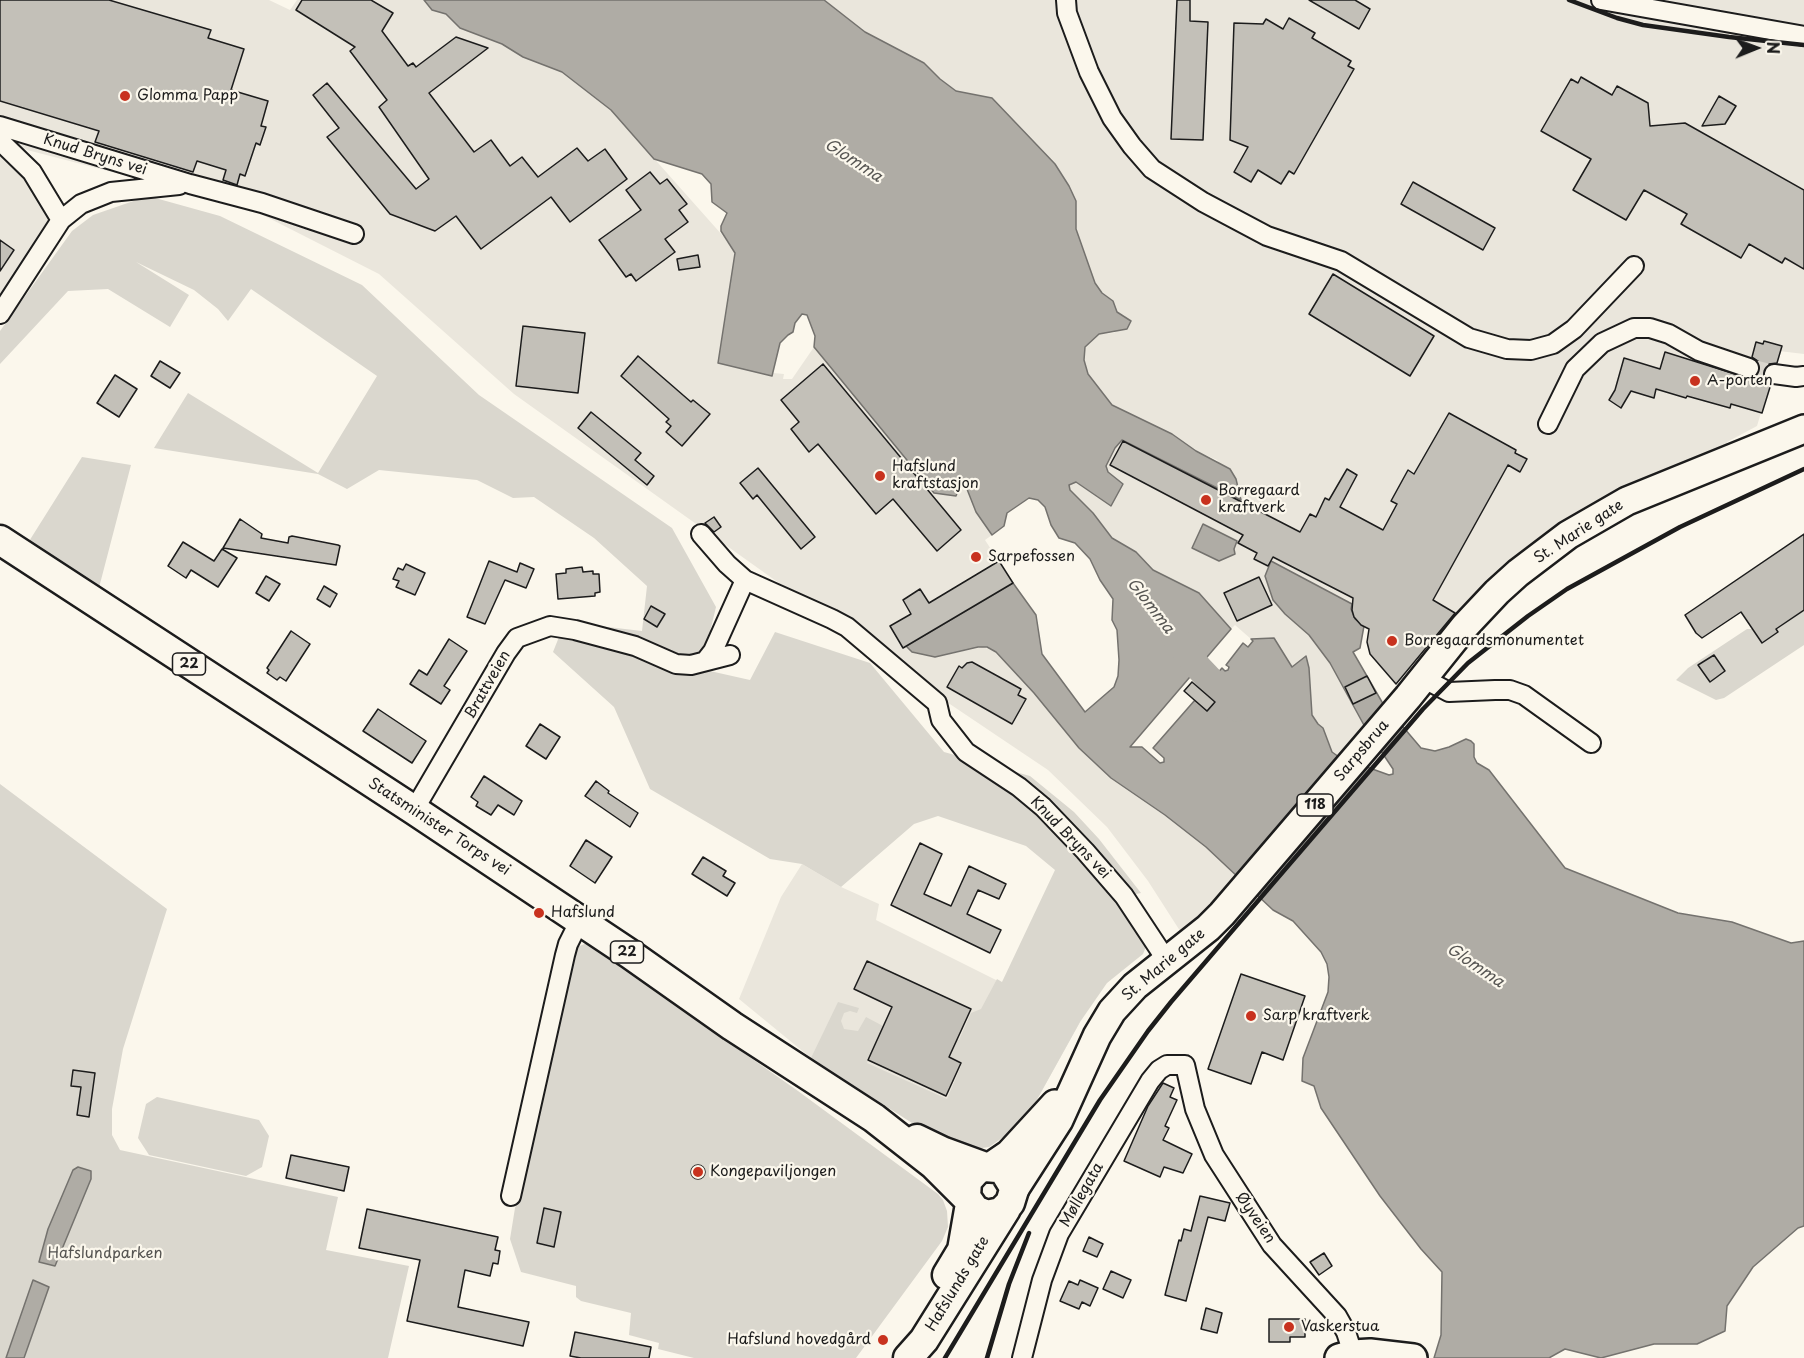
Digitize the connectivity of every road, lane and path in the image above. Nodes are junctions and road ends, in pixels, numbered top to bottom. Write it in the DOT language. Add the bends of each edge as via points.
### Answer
graph roads {
  1 [pos="1065,0"];
  2 [pos="1601,0"];
  3 [pos="1804,36"];
  4 [pos="0,126"];
  5 [pos="0,141"];
  6 [pos="190,184"];
  7 [pos="61,220"];
  8 [pos="354,234"];
  9 [pos="1634,266"];
  10 [pos="0,314"];
  11 [pos="1749,368"];
  12 [pos="1774,374"];
  13 [pos="1804,376"];
  14 [pos="1548,424"];
  15 [pos="1804,429"];
  16 [pos="701,534"];
  17 [pos="0,540"];
  18 [pos="745,580"];
  19 [pos="730,655"];
  20 [pos="706,660"];
  21 [pos="1425,675"];
  22 [pos="1408,697"];
  23 [pos="1591,743"];
  24 [pos="414,810"];
  25 [pos="1222,914"];
  26 [pos="580,920"];
  27 [pos="1167,961"];
  28 [pos="1185,1065"];
  29 [pos="1076,1082"];
  30 [pos="874,1118"];
  31 [pos="988,1167"];
  32 [pos="511,1196"];
  33 [pos="968,1200"];
  34 [pos="1010,1200"];
  35 [pos="1346,1356"];
  36 [pos="894,1358"];
  37 [pos="908,1358"];
  38 [pos="1022,1358"];
  39 [pos="1413,1358"];
  1 -- 9 [label="street" via="1089,72 1112,118 1152,169 1203,202 1268,236 1341,261 1469,338 1507,350 1531,350 1553,344 1574,329"];
  2 -- 3 [label="street"];
  4 -- 6 [label="street, Knud Bryns vei"];
  5 -- 7 [label="street" via="32,172"];
  6 -- 7 [label="street" via="111,192 81,204"];
  6 -- 8 [label="street"];
  7 -- 10 [label="street"];
  11 -- 14 [label="street" via="1699,351 1669,334 1634,328 1602,343 1575,369"];
  12 -- 13 [label="street"];
  15 -- 21 [label="main road, St. Marie gate / 118" via="1627,501 1568,535 1497,592"];
  16 -- 18 [label="street"];
  17 -- 24 [label="highway, Statsminister Torps vei / 22"];
  18 -- 20 [label="street"];
  18 -- 27 [label="street, Knud Bryns vei" via="832,619 937,703 941,720 966,752 1019,787 1085,851 1124,896"];
  19 -- 20 [label="street, Brattveien"];
  20 -- 24 [label="street, Brattveien" via="676,664 635,646 550,626 517,638"];
  21 -- 22 [label="main road, St. Marie gate / 118"];
  21 -- 23 [label="street" via="1449,692 1510,690 1524,695"];
  22 -- 25 [label="main road, Sarpsbrua / 118"];
  24 -- 26 [label="highway, Statsminister Torps vei / 22"];
  25 -- 27 [label="main road, St. Marie gate / 118"];
  26 -- 30 [label="highway, Statsminister Torps vei / 22" via="732,1026"];
  26 -- 32 [label="street" via="565,955"];
  27 -- 29 [label="main road, St. Marie gate / 118" via="1135,986 1112,1011"];
  28 -- 35 [label="street, Øyveien" via="1195,1109 1214,1155 1272,1245 1337,1316 1346,1332"];
  28 -- 38 [label="street, Møllegata" via="1167,1065 1150,1081 1068,1216 1042,1280"];
  29 -- 31 [label="main road, St. Marie gate / 118" via="1009,1154"];
  29 -- 34 [label="main road, St. Marie gate / 118" via="1048,1139"];
  30 -- 31 [label="highway, Statsminister Torps vei / 22" via="944,1152"];
  30 -- 33 [label="highway, Statsminister Torps vei / 22" via="934,1165"];
  31 -- 33 [label="highway" via="977,1170 967,1181"];
  31 -- 34 [label="highway, 22" via="1004,1171 1009,1177"];
  33 -- 34 [label="highway, 22" via="975,1210 987,1215 994,1215"];
  33 -- 36 [label="highway, Hafslunds gate" via="962,1250"];
  34 -- 37 [label="highway, Hafslunds gate" via="924,1340"];
  35 -- 39 [label="main road" via="1384,1353"];
}
